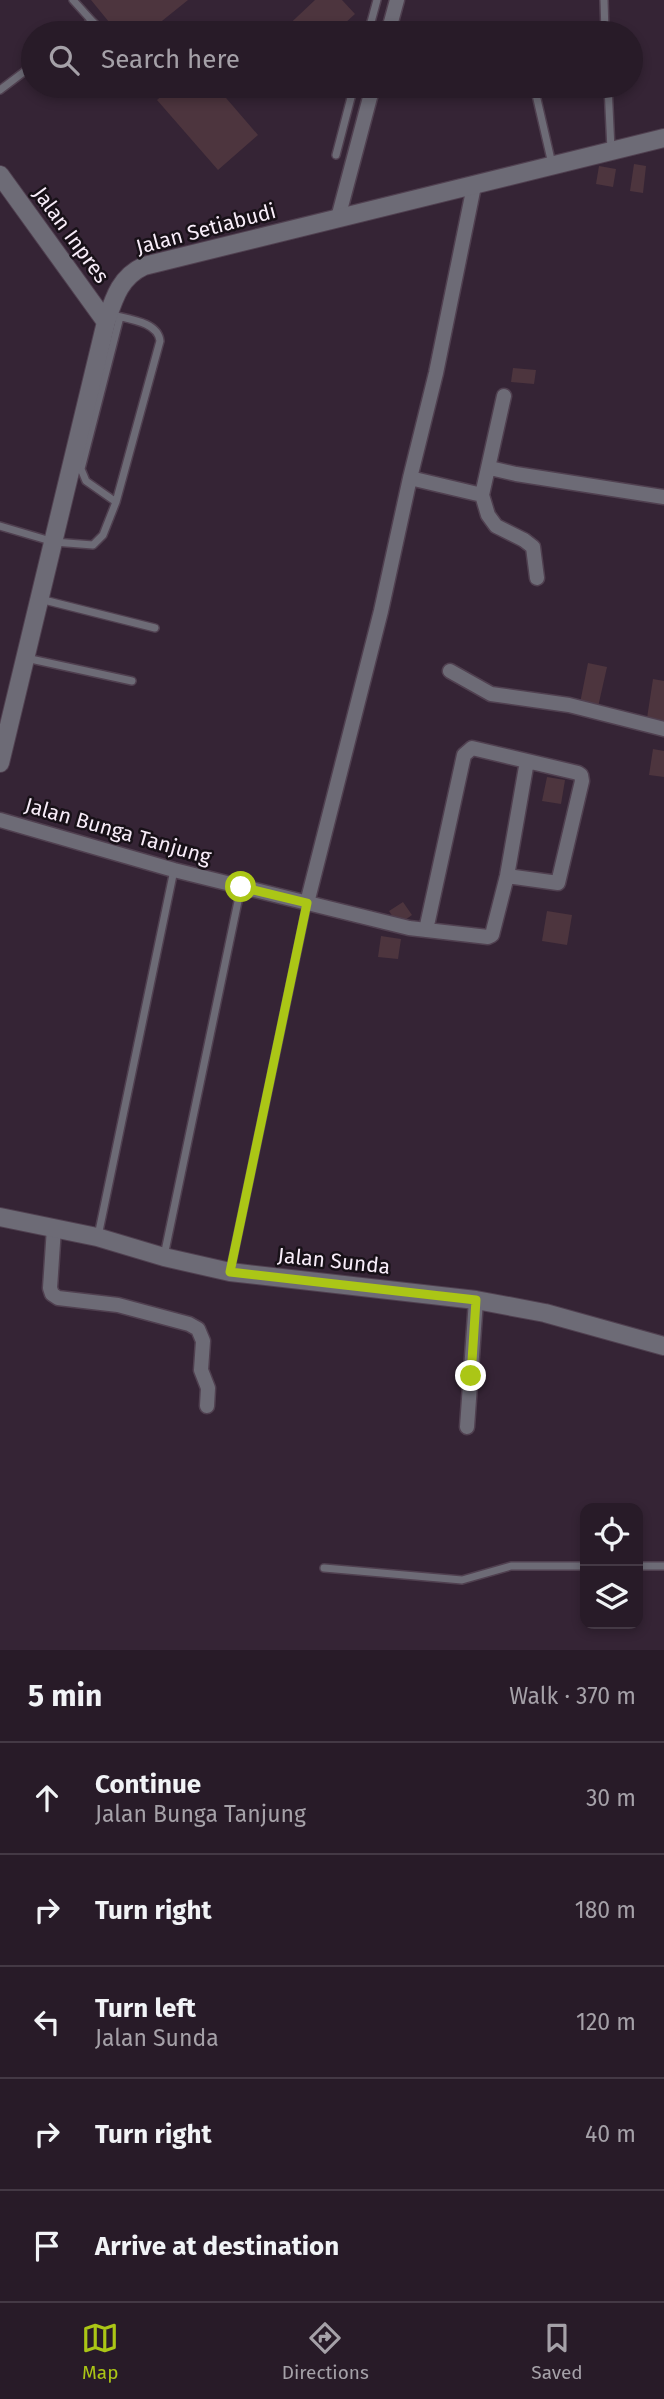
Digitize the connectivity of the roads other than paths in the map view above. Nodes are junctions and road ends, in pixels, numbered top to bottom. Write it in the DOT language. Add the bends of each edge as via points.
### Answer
graph roads {
  1 [pos="73,0"];
  2 [pos="377,0"];
  3 [pos="397,0"];
  4 [pos="604,0"];
  5 [pos="92,21"];
  6 [pos="371,21"];
  7 [pos="391,21"];
  8 [pos="605,21"];
  9 [pos="21,74"];
  10 [pos="0,90"];
  11 [pos="351,98"];
  12 [pos="370,98"];
  13 [pos="537,98"];
  14 [pos="609,98"];
  15 [pos="664,138"];
  16 [pos="611,150"];
  17 [pos="336,155"];
  18 [pos="553,165"];
  19 [pos="0,175"];
  20 [pos="474,186"];
  21 [pos="338,218"];
  22 [pos="112,318"];
  23 [pos="505,396"];
  24 [pos="490,468"];
  25 [pos="410,478"];
  26 [pos="482,495"];
  27 [pos="664,497"];
  28 [pos="116,502"];
  29 [pos="0,526"];
  30 [pos="54,542"];
  31 [pos="537,578"];
  32 [pos="40,599"];
  33 [pos="155,628"];
  34 [pos="26,658"];
  35 [pos="450,671"];
  36 [pos="132,681"];
  37 [pos="664,729"];
  38 [pos="527,761"];
  39 [pos="0,762"];
  40 [pos="0,820"];
  41 [pos="174,870"];
  42 [pos="507,876"];
  43 [pos="241,887"];
  44 [pos="307,903"];
  45 [pos="426,930"];
  46 [pos="0,1217"];
  47 [pos="54,1228"];
  48 [pos="97,1237"];
  49 [pos="164,1257"];
  50 [pos="230,1272"];
  51 [pos="476,1300"];
  52 [pos="664,1346"];
  53 [pos="207,1406"];
  54 [pos="467,1427"];
  55 [pos="580,1566"];
  56 [pos="643,1566"];
  57 [pos="664,1566"];
  58 [pos="324,1568"];
  1 -- 5 [label="lane"];
  2 -- 6 [label="lane"];
  3 -- 7 [label="street"];
  4 -- 8 [label="lane"];
  9 -- 10 [label="lane"];
  11 -- 17 [label="lane"];
  12 -- 21 [label="street"];
  13 -- 18 [label="lane"];
  14 -- 16 [label="lane"];
  15 -- 16 [label="street, Jalan Setiabudi"];
  16 -- 18 [label="street, Jalan Setiabudi"];
  18 -- 20 [label="street, Jalan Setiabudi"];
  19 -- 22 [label="street, Jalan Inpres"];
  20 -- 21 [label="street, Jalan Setiabudi"];
  20 -- 25 [label="street"];
  21 -- 22 [label="street, Jalan Setiabudi" via="144,266 119,288"];
  22 -- 28 [label="lane" via="82,469 86,481"];
  22 -- 28 [label="lane" via="153,327 160,341"];
  22 -- 30 [label="street, Jalan Setiabudi" via="64,489"];
  23 -- 24 [label="street"];
  24 -- 26 [label="street"];
  24 -- 27 [label="street"];
  25 -- 26 [label="street"];
  25 -- 44 [label="street"];
  26 -- 31 [label="street" via="496,526 533,547"];
  28 -- 30 [label="lane" via="103,535 93,545"];
  29 -- 30 [label="lane"];
  30 -- 32 [label="street, Jalan Setiabudi"];
  32 -- 33 [label="lane"];
  32 -- 34 [label="street, Jalan Setiabudi"];
  34 -- 36 [label="lane"];
  34 -- 39 [label="street, Jalan Setiabudi"];
  35 -- 37 [label="street" via="491,694 569,705"];
  38 -- 42 [label="street"];
  38 -- 42 [label="street" via="578,773 582,781 558,883"];
  38 -- 45 [label="street" via="471,748 464,755"];
  40 -- 41 [label="street, Jalan Bunga Tanjung"];
  41 -- 43 [label="street, Jalan Bunga Tanjung"];
  41 -- 48 [label="lane"];
  42 -- 45 [label="street, Jalan Bunga Tanjung" via="491,936"];
  43 -- 44 [label="street, Jalan Bunga Tanjung"];
  43 -- 49 [label="lane"];
  44 -- 45 [label="street, Jalan Bunga Tanjung"];
  44 -- 50 [label="lane"];
  46 -- 47 [label="street, Jalan Sunda"];
  47 -- 48 [label="street, Jalan Sunda"];
  47 -- 53 [label="street" via="52,1294 118,1305 198,1329 203,1341 201,1370 208,1388"];
  48 -- 49 [label="street, Jalan Sunda"];
  49 -- 50 [label="street, Jalan Sunda"];
  50 -- 51 [label="street, Jalan Sunda"];
  51 -- 52 [label="street, Jalan Sunda" via="545,1313"];
  51 -- 54 [label="street"];
  55 -- 58 [label="lane" via="511,1566 462,1580"];
  56 -- 57 [label="lane"];
}
